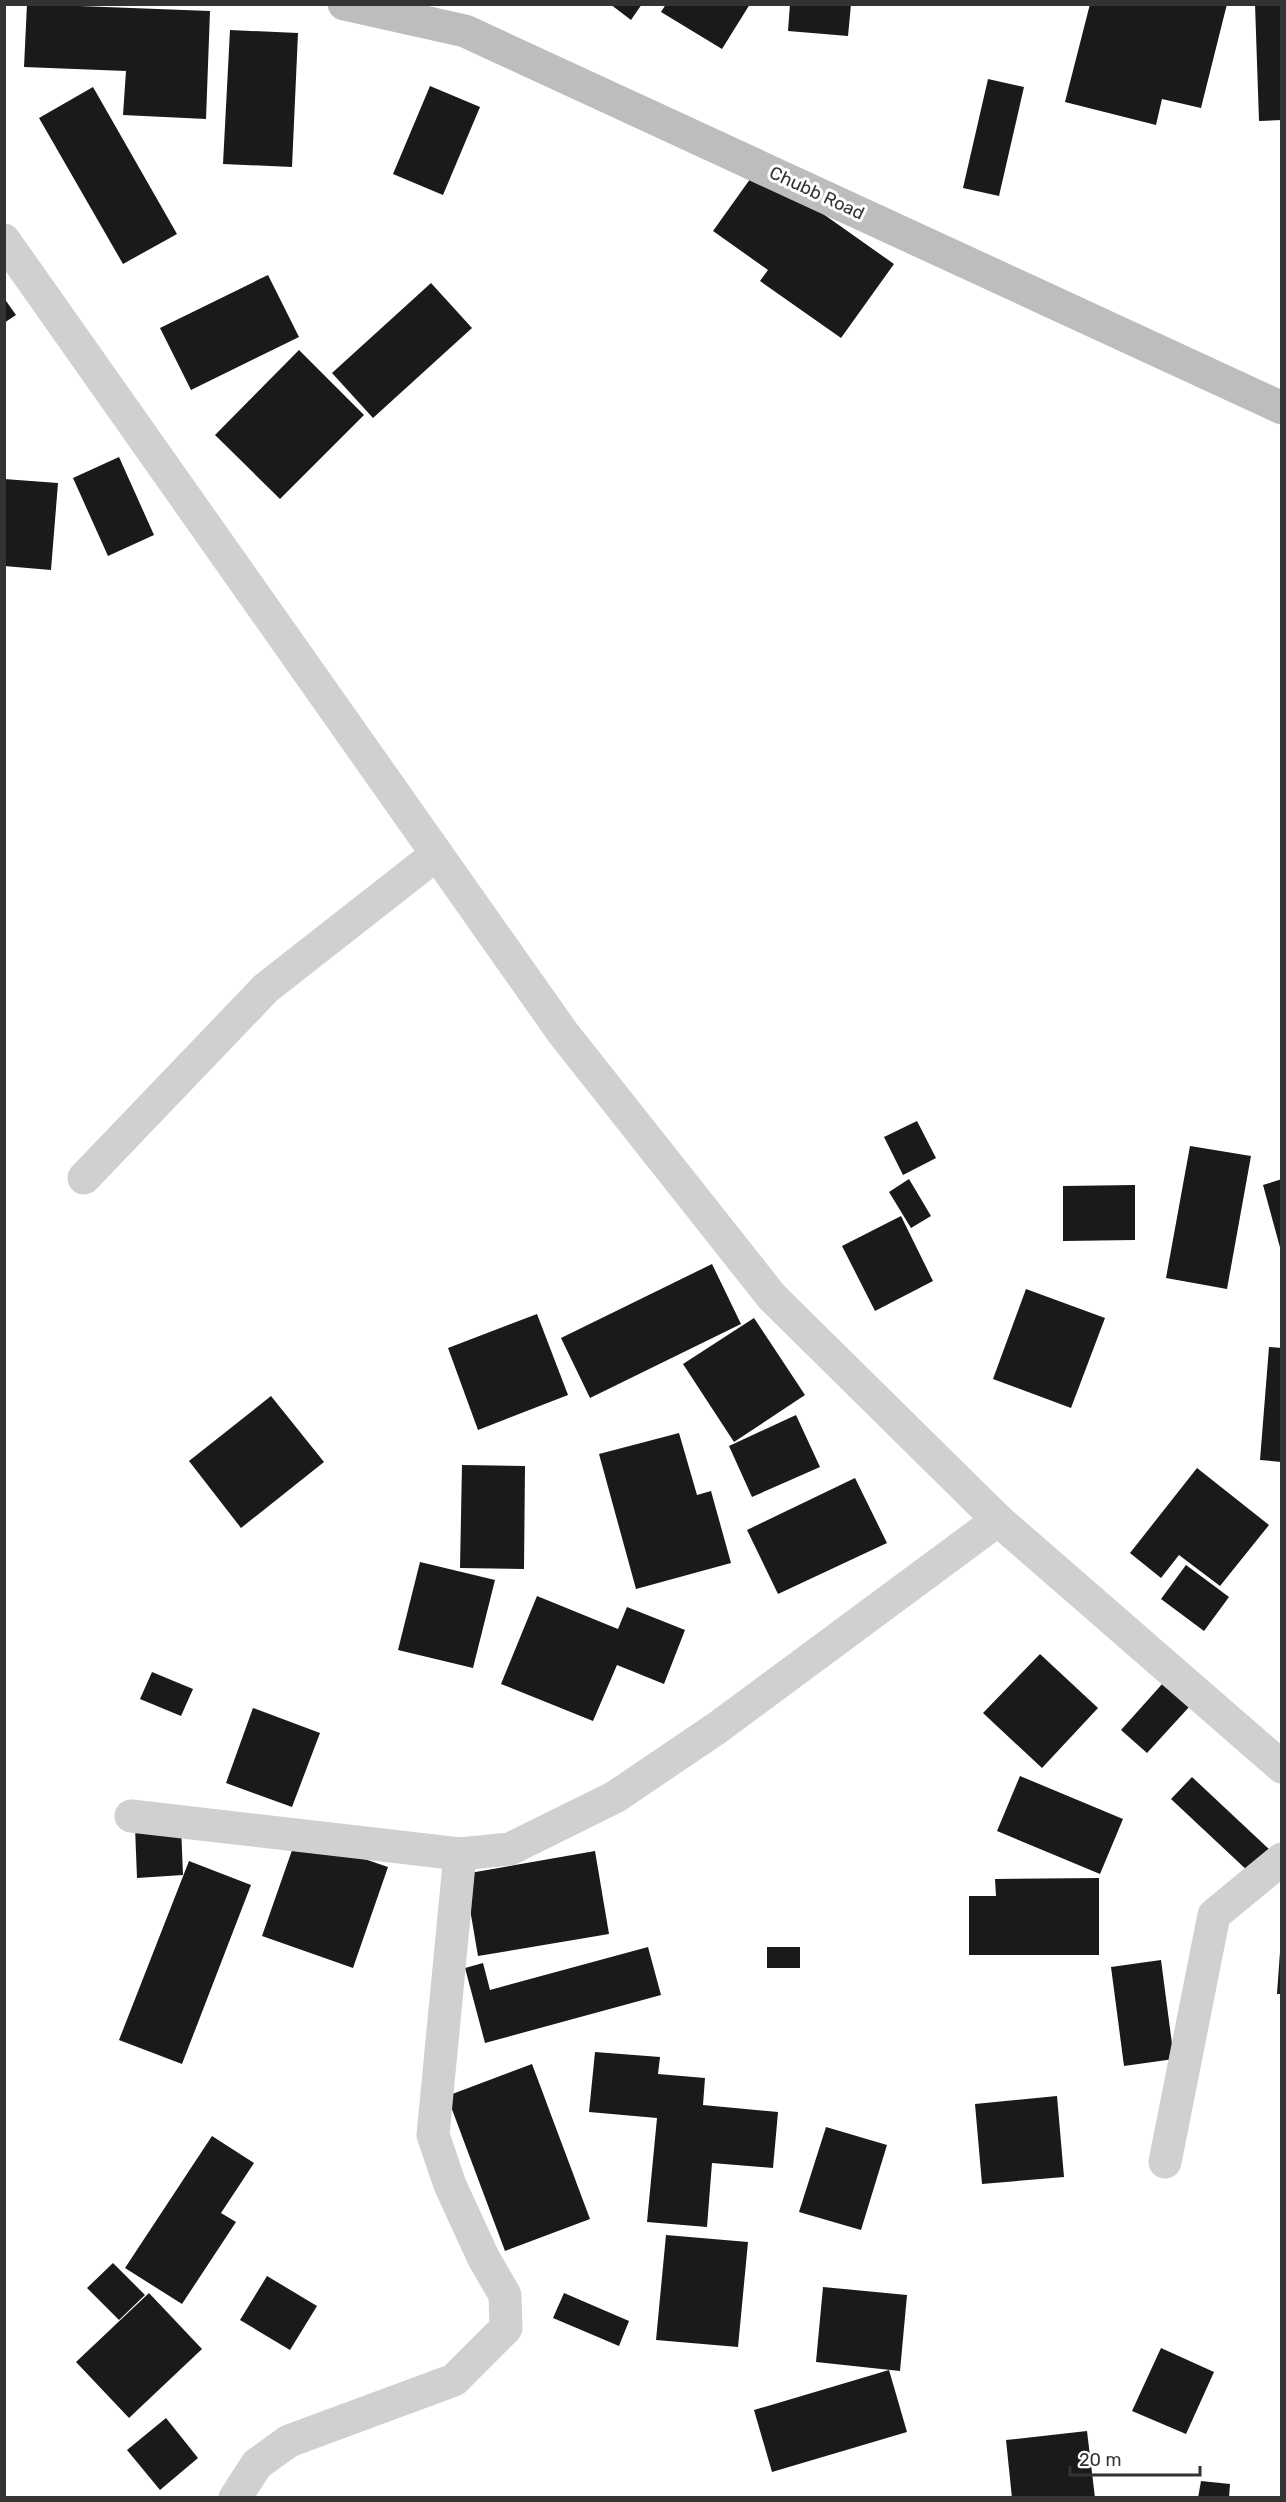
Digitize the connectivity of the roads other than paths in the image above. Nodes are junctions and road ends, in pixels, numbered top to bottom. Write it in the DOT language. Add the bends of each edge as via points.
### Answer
graph roads {
  1 [pos="344,4"];
  2 [pos="4,240"];
  3 [pos="1281,408"];
  4 [pos="437,854"];
  5 [pos="84,1178"];
  6 [pos="998,1520"];
  7 [pos="1281,1767"];
  8 [pos="131,1816"];
  9 [pos="460,1854"];
  10 [pos="1281,1859"];
  11 [pos="1165,2162"];
  12 [pos="235,2498"];
  1 -- 3 [label="street, Chubb Road" via="465,30"];
  2 -- 4 [label="street"];
  4 -- 5 [label="street" via="266,988"];
  4 -- 6 [label="street" via="563,1033 772,1297"];
  6 -- 7 [label="street"];
  6 -- 9 [label="street" via="717,1728 615,1797 510,1849"];
  8 -- 9 [label="street"];
  9 -- 12 [label="street" via="433,2135 454,2195 505,2295 506,2328 454,2380 289,2441 257,2464"];
  10 -- 11 [label="street" via="1214,1915"];
}
